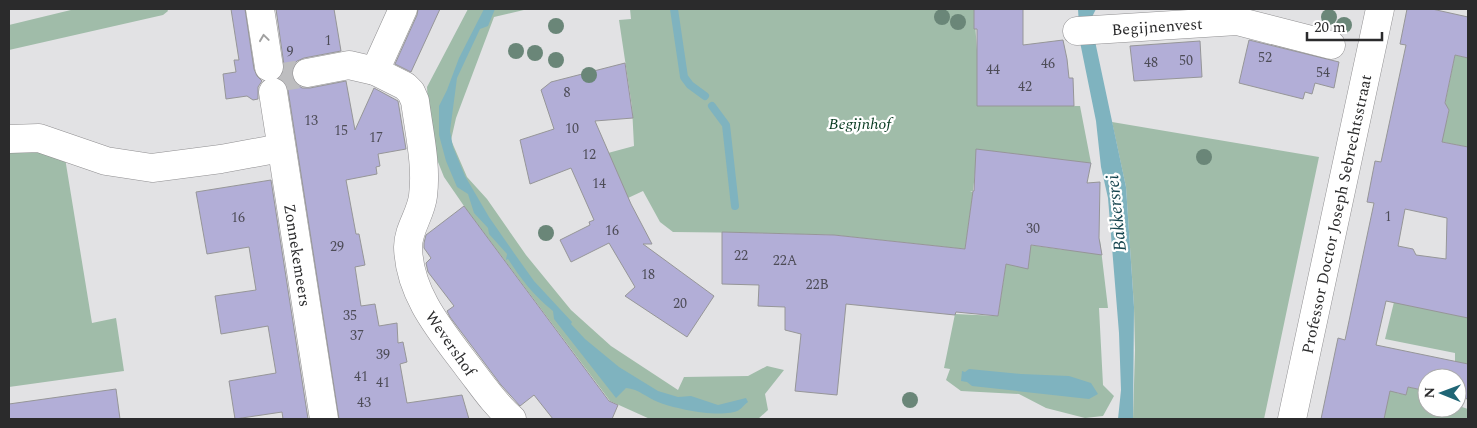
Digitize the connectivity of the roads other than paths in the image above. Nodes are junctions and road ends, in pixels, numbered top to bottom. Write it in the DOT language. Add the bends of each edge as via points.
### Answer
graph roads {
  1 [pos="260,9"];
  2 [pos="403,9"];
  3 [pos="1380,9"];
  4 [pos="1100,25"];
  5 [pos="1331,45"];
  6 [pos="375,71"];
  7 [pos="307,73"];
  8 [pos="9,139"];
  9 [pos="281,148"];
  10 [pos="324,419"];
  11 [pos="512,419"];
  12 [pos="1292,419"];
  9 -- 1 [label="street, Zonnekemeers, one-way"];
  2 -- 6 [label="street"];
  3 -- 12 [label="street, Professor Doctor Joseph Sebrechtsstraat"];
  4 -- 5 [label="street, Begijnenvest" via="1237,21"];
  6 -- 7 [label="street, Wevershof" via="349,65"];
  6 -- 11 [label="street, Wevershof" via="405,86 415,101 424,183 408,244 412,275 437,327"];
  8 -- 9 [label="street" via="39,138 106,161 152,168"];
  9 -- 10 [label="street, Zonnekemeers"];
}
